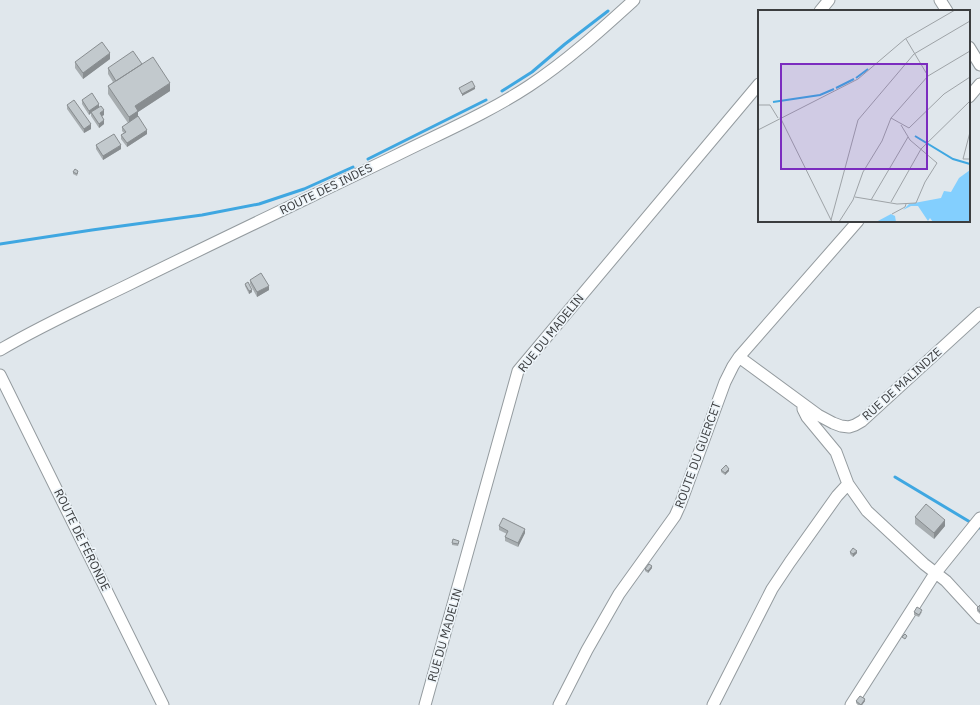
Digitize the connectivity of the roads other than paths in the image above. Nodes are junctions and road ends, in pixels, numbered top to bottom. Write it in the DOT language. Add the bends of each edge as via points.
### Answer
graph roads {
  1 [pos="634,0"];
  2 [pos="829,0"];
  3 [pos="940,0"];
  4 [pos="821,10"];
  5 [pos="946,10"];
  6 [pos="970,49"];
  7 [pos="980,65"];
  8 [pos="980,84"];
  9 [pos="758,85"];
  10 [pos="970,96"];
  11 [pos="857,222"];
  12 [pos="980,313"];
  13 [pos="0,350"];
  14 [pos="739,357"];
  15 [pos="0,375"];
  16 [pos="803,404"];
  17 [pos="848,484"];
  18 [pos="976,522"];
  19 [pos="935,573"];
  20 [pos="980,618"];
  21 [pos="163,705"];
  22 [pos="425,705"];
  23 [pos="559,705"];
  24 [pos="713,705"];
  25 [pos="851,705"];
  1 -- 13 [label="street, ROUTE DES INDES" via="558,65 500,103"];
  2 -- 4 [label="street"];
  3 -- 5 [label="street"];
  6 -- 7 [label="street"];
  8 -- 10 [label="street"];
  9 -- 22 [label="street, RUE DU MADELIN" via="518,371"];
  11 -- 14 [label="street, ROUTE DU GUERCET"];
  12 -- 16 [label="street, RUE DE MALINDZE" via="855,426 838,426"];
  14 -- 16 [label="street, RUE DE MALINDZE"];
  14 -- 23 [label="street, ROUTE DU GUERCET" via="725,382 675,516 619,594"];
  15 -- 21 [label="street, ROUTE DE FÉRONDE"];
  16 -- 17 [label="street" via="803,411 809,421 836,452"];
  17 -- 19 [label="street" via="867,511"];
  17 -- 24 [label="street" via="772,589"];
  18 -- 19 [label="street"];
  19 -- 20 [label="street" via="951,585"];
  19 -- 25 [label="street"];
}
